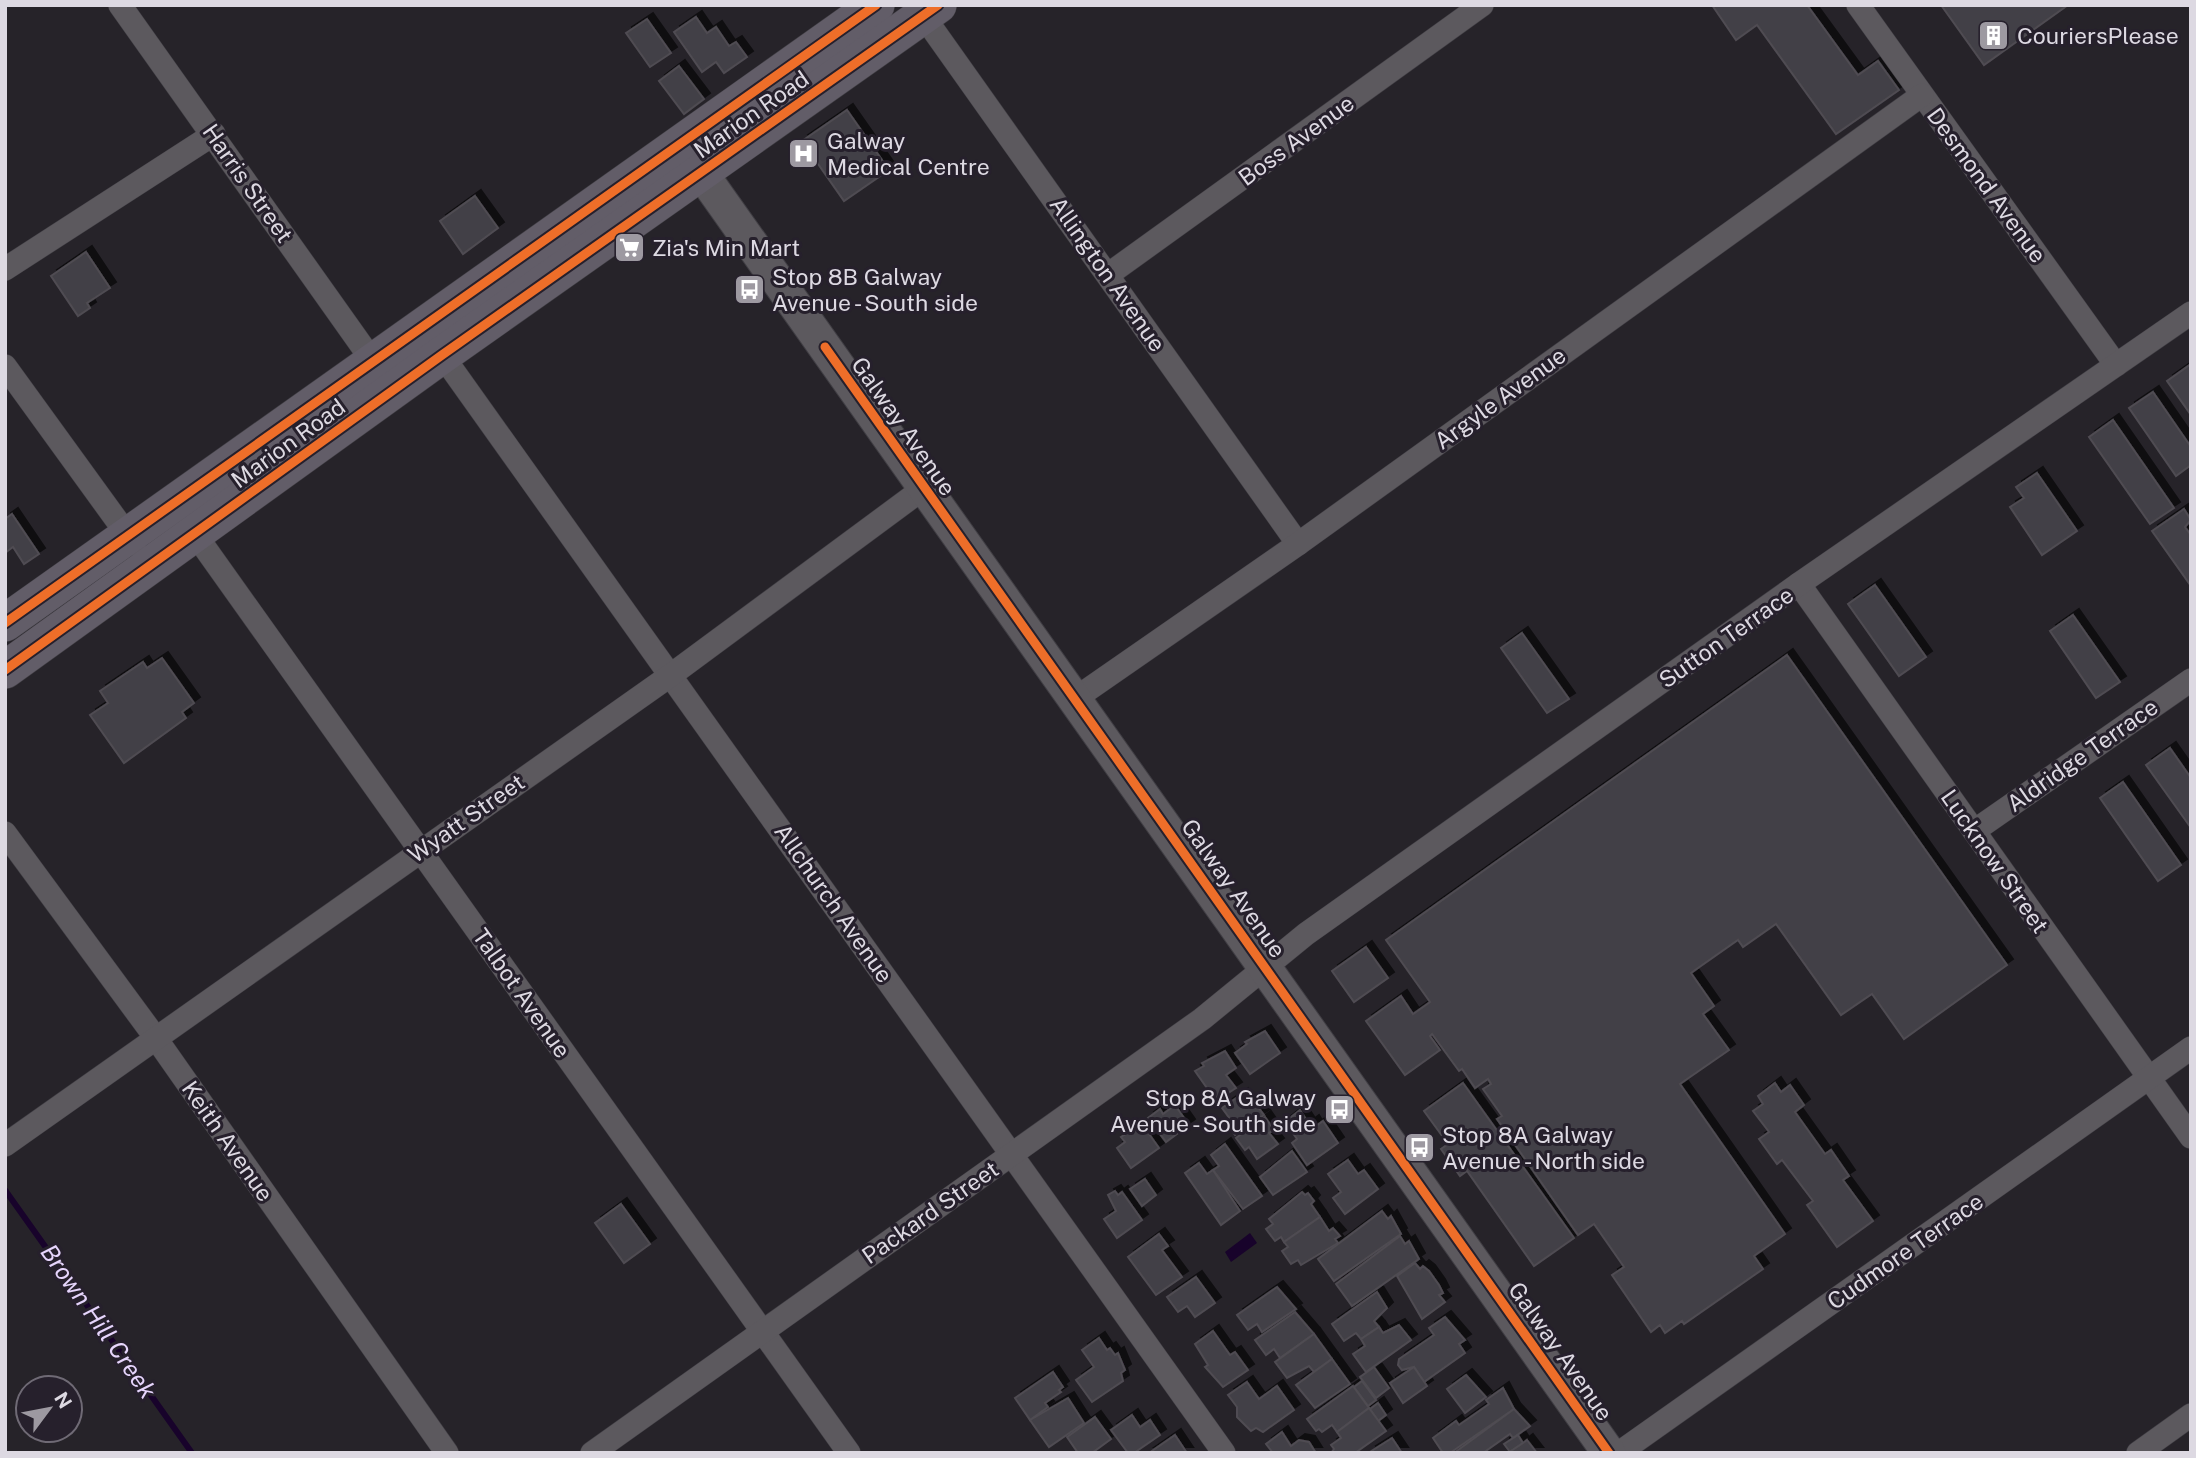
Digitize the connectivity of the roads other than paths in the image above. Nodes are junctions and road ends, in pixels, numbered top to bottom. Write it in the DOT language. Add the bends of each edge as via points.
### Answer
graph roads {
  1 [pos="120,5"];
  2 [pos="876,5"];
  3 [pos="1482,5"];
  4 [pos="1858,5"];
  5 [pos="926,9"];
  6 [pos="1922,95"];
  7 [pos="214,134"];
  8 [pos="691,159"];
  9 [pos="5,269"];
  10 [pos="1109,274"];
  11 [pos="2191,313"];
  12 [pos="442,355"];
  13 [pos="374,363"];
  14 [pos="2116,365"];
  15 [pos="5,366"];
  16 [pos="924,488"];
  17 [pos="195,534"];
  18 [pos="128,536"];
  19 [pos="1298,544"];
  20 [pos="150,567"];
  21 [pos="1799,584"];
  22 [pos="5,623"];
  23 [pos="5,670"];
  24 [pos="671,675"];
  25 [pos="2191,680"];
  26 [pos="1076,698"];
  27 [pos="1974,831"];
  28 [pos="5,833"];
  29 [pos="421,850"];
  30 [pos="1266,968"];
  31 [pos="155,1037"];
  32 [pos="2191,1048"];
  33 [pos="2149,1079"];
  34 [pos="2191,1137"];
  35 [pos="5,1145"];
  36 [pos="1013,1154"];
  37 [pos="762,1331"];
  38 [pos="2191,1415"];
  39 [pos="447,1453"];
  40 [pos="592,1453"];
  41 [pos="849,1453"];
  42 [pos="1224,1453"];
  43 [pos="1609,1453"];
  44 [pos="1619,1453"];
  45 [pos="2138,1453"];
  1 -- 7 [label="street, Harris Street"];
  2 -- 8 [label="main road, Marion Road"];
  3 -- 10 [label="street, Boss Avenue"];
  4 -- 6 [label="street, Desmond Avenue"];
  5 -- 8 [label="main road, Marion Road"];
  5 -- 10 [label="street, Allington Avenue"];
  6 -- 14 [label="street, Desmond Avenue"];
  6 -- 19 [label="street, Argyle Avenue"];
  7 -- 9 [label="street"];
  7 -- 13 [label="street, Harris Street"];
  8 -- 12 [label="main road, Marion Road"];
  8 -- 13 [label="main road, Marion Road"];
  8 -- 16 [label="street, Galway Avenue"];
  10 -- 19 [label="street, Allington Avenue"];
  11 -- 14 [label="street, Sutton Terrace"];
  12 -- 17 [label="main road, Marion Road"];
  12 -- 24 [label="street, Allchurch Avenue"];
  13 -- 18 [label="main road, Marion Road"];
  14 -- 21 [label="street, Sutton Terrace"];
  15 -- 18 [label="street"];
  16 -- 24 [label="street, Wyatt Street"];
  16 -- 26 [label="street, Galway Avenue"];
  17 -- 20 [label="main road, Marion Road"];
  17 -- 29 [label="street, Talbot Avenue"];
  18 -- 20 [label="street"];
  18 -- 22 [label="main road, Marion Road"];
  19 -- 26 [label="street, Argyle Avenue"];
  20 -- 23 [label="main road, Marion Road"];
  21 -- 27 [label="street, Lucknow Street"];
  21 -- 30 [label="street, Sutton Terrace" via="1306,934"];
  24 -- 29 [label="street, Wyatt Street"];
  24 -- 36 [label="street, Allchurch Avenue"];
  25 -- 27 [label="street, Aldridge Terrace"];
  26 -- 30 [label="street, Galway Avenue"];
  27 -- 33 [label="street, Lucknow Street"];
  28 -- 31 [label="street, Keith Avenue"];
  29 -- 31 [label="street, Wyatt Street"];
  29 -- 37 [label="street, Talbot Avenue"];
  30 -- 36 [label="street, Packard Street"];
  30 -- 43 [label="street, Galway Avenue"];
  31 -- 35 [label="street, Wyatt Street"];
  31 -- 39 [label="street, Keith Avenue"];
  32 -- 33 [label="street, Cudmore Terrace"];
  33 -- 34 [label="street, Lucknow Street"];
  33 -- 44 [label="street, Cudmore Terrace"];
  36 -- 37 [label="street, Packard Street"];
  36 -- 42 [label="street, Allchurch Avenue"];
  37 -- 40 [label="street, Packard Street"];
  37 -- 41 [label="street, Talbot Avenue"];
  38 -- 45 [label="street"];
}
